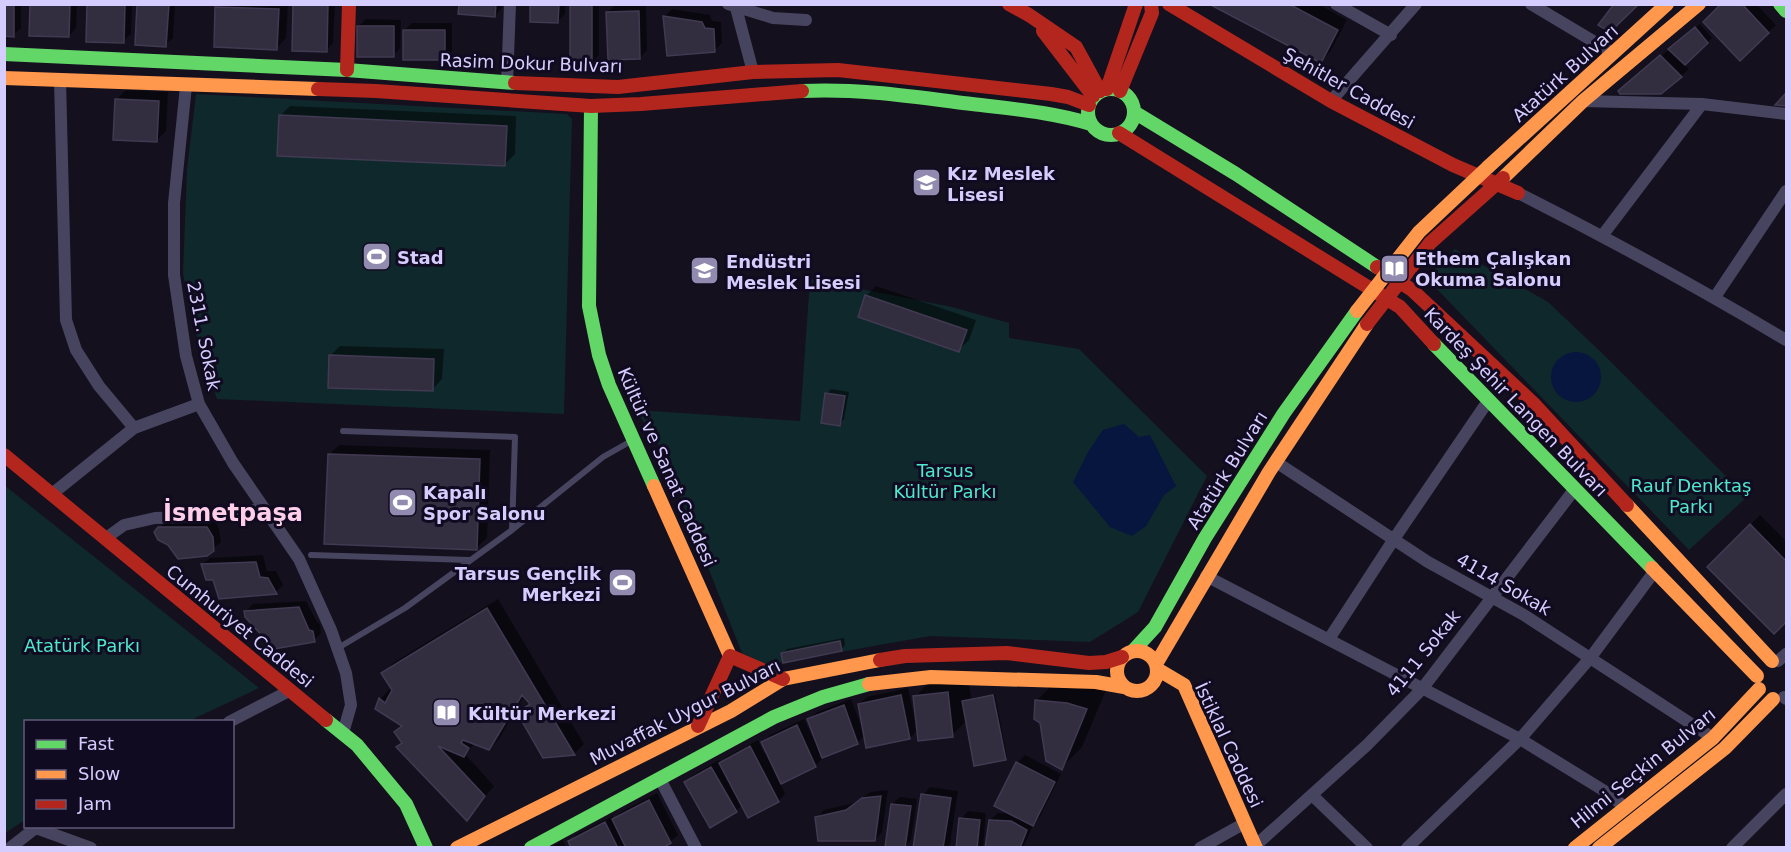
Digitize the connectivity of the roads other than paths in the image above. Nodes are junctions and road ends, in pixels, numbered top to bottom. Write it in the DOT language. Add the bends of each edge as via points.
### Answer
graph roads {
  1 [pos="350,4"];
  2 [pos="510,4"];
  3 [pos="1010,4"];
  4 [pos="1136,4"];
  5 [pos="1151,4"];
  6 [pos="1169,4"];
  7 [pos="1336,4"];
  8 [pos="1416,4"];
  9 [pos="1531,4"];
  10 [pos="1667,4"];
  11 [pos="1699,4"];
  12 [pos="1782,4"];
  13 [pos="732,5"];
  14 [pos="1786,10"];
  15 [pos="806,20"];
  16 [pos="1391,35"];
  17 [pos="1613,53"];
  18 [pos="4,54"];
  19 [pos="347,70"];
  20 [pos="753,72"];
  21 [pos="4,78"];
  22 [pos="60,81"];
  23 [pos="507,83"];
  24 [pos="186,86"];
  25 [pos="1102,94"];
  26 [pos="1583,101"];
  27 [pos="1331,102"];
  28 [pos="1702,104"];
  29 [pos="591,106"];
  30 [pos="1134,112"];
  31 [pos="1786,114"];
  32 [pos="1091,124"];
  33 [pos="1119,133"];
  34 [pos="1786,190"];
  35 [pos="1518,193"];
  36 [pos="1602,236"];
  37 [pos="1715,297"];
  38 [pos="1786,340"];
  39 [pos="1488,401"];
  40 [pos="199,404"];
  41 [pos="134,428"];
  42 [pos="343,431"];
  43 [pos="634,440"];
  44 [pos="4,455"];
  45 [pos="1276,462"];
  46 [pos="1574,490"];
  47 [pos="52,495"];
  48 [pos="265,509"];
  49 [pos="512,530"];
  50 [pos="106,538"];
  51 [pos="1394,539"];
  52 [pos="310,555"];
  53 [pos="470,560"];
  54 [pos="1654,572"];
  55 [pos="1206,576"];
  56 [pos="1491,597"];
  57 [pos="1329,639"];
  58 [pos="338,649"];
  59 [pos="1127,654"];
  60 [pos="730,656"];
  61 [pos="1591,657"];
  62 [pos="1781,660"];
  63 [pos="1156,667"];
  64 [pos="783,679"];
  65 [pos="1758,683"];
  66 [pos="1124,687"];
  67 [pos="1422,688"];
  68 [pos="291,690"];
  69 [pos="1782,697"];
  70 [pos="234,720"];
  71 [pos="699,726"];
  72 [pos="343,733"];
  73 [pos="1713,738"];
  74 [pos="1520,740"];
  75 [pos="660,779"];
  76 [pos="1786,794"];
  77 [pos="1312,795"];
  78 [pos="1625,807"];
  79 [pos="1245,823"];
  80 [pos="36,828"];
  81 [pos="40,828"];
  82 [pos="697,847"];
  83 [pos="1255,847"];
  84 [pos="10,848"];
  85 [pos="91,848"];
  86 [pos="426,848"];
  87 [pos="457,848"];
  88 [pos="531,848"];
  89 [pos="1200,848"];
  90 [pos="1367,848"];
  91 [pos="1407,848"];
  92 [pos="1575,848"];
  93 [pos="1599,848"];
  94 [pos="1732,848"];
  1 -- 19 [label="main road"];
  2 -- 23 [label="street"];
  3 -- 25 [label="main road" via="1076,47"];
  4 -- 25 [label="main road"];
  5 -- 25 [label="main road" via="1152,13"];
  6 -- 27 [label="main road, Şehitler Caddesi"];
  7 -- 16 [label="street"];
  8 -- 16 [label="street"];
  9 -- 17 [label="street"];
  10 -- 17 [label="main road, Atatürk Bulvarı"];
  11 -- 26 [label="main road, Atatürk Bulvarı"];
  12 -- 14 [label="main road"];
  13 -- 15 [label="street" via="773,18"];
  13 -- 20 [label="street"];
  16 -- 27 [label="street"];
  17 -- 59 [label="main road, Atatürk Bulvarı, bridge" via="1419,232 1284,413 1205,538 1155,627"];
  18 -- 19 [label="main road, Rasim Dokur Bulvarı"];
  19 -- 23 [label="main road, Rasim Dokur Bulvarı"];
  20 -- 23 [label="main road, Rasim Dokur Bulvarı" via="618,87"];
  20 -- 25 [label="main road, Rasim Dokur Bulvarı" via="838,70 1068,97"];
  21 -- 22 [label="main road"];
  22 -- 24 [label="main road"];
  22 -- 41 [label="street" via="66,320 76,350 99,386"];
  24 -- 29 [label="main road" via="376,91"];
  24 -- 40 [label="street, 2311. Sokak" via="174,203 174,275 186,356"];
  25 -- 30 [label="main road" via="1129,97"];
  25 -- 32 [label="main road" via="1088,112"];
  26 -- 28 [label="street"];
  26 -- 45 [label="main road, Atatürk Bulvarı, bridge" via="1430,243 1367,324"];
  27 -- 35 [label="main road, Şehitler Caddesi" via="1453,165"];
  28 -- 31 [label="street"];
  28 -- 36 [label="street"];
  29 -- 32 [label="main road" via="835,89 1065,116"];
  29 -- 43 [label="main road, Kültür ve Sanat Caddesi" via="589,306 599,355"];
  30 -- 33 [label="main road" via="1130,125"];
  30 -- 62 [label="main road, Kardeş Şehir Langen Bulvarı" via="1412,290 1533,403"];
  32 -- 33 [label="main road" via="1107,135"];
  33 -- 39 [label="main road, Kardeş Şehir Langen Bulvarı" via="1400,307"];
  34 -- 37 [label="street"];
  35 -- 36 [label="street"];
  36 -- 37 [label="street"];
  37 -- 38 [label="street"];
  39 -- 46 [label="main road, Kardeş Şehir Langen Bulvarı"];
  39 -- 51 [label="street"];
  40 -- 41 [label="street"];
  40 -- 48 [label="street, 2311. Sokak"];
  41 -- 47 [label="street"];
  42 -- 49 [label="lane" via="515,437"];
  43 -- 49 [label="lane" via="603,458"];
  43 -- 60 [label="main road, Kültür ve Sanat Caddesi"];
  44 -- 47 [label="main road, Cumhuriyet Caddesi"];
  45 -- 51 [label="street, 4114 Sokak"];
  45 -- 55 [label="main road, Atatürk Bulvarı"];
  46 -- 54 [label="main road, Kardeş Şehir Langen Bulvarı"];
  46 -- 56 [label="street, 4111 Sokak"];
  47 -- 50 [label="main road, Cumhuriyet Caddesi"];
  48 -- 50 [label="street" via="155,518 124,525"];
  48 -- 58 [label="street, 2311. Sokak" via="299,559"];
  49 -- 53 [label="lane"];
  50 -- 68 [label="main road, Cumhuriyet Caddesi"];
  51 -- 56 [label="street, 4114 Sokak"];
  51 -- 57 [label="street"];
  52 -- 53 [label="lane"];
  53 -- 58 [label="lane" via="405,608"];
  54 -- 61 [label="street"];
  54 -- 65 [label="main road, Kardeş Şehir Langen Bulvarı"];
  55 -- 57 [label="street"];
  55 -- 63 [label="main road, Atatürk Bulvarı"];
  56 -- 61 [label="street, 4114 Sokak"];
  56 -- 67 [label="street, 4111 Sokak"];
  57 -- 67 [label="street"];
  58 -- 72 [label="street, 2311. Sokak" via="351,705"];
  59 -- 63 [label="main road" via="1139,651 1150,655"];
  59 -- 64 [label="main road, Muvaffak Uygur Bulvarı" via="1089,663 1007,653 905,656"];
  59 -- 66 [label="main road" via="1116,669"];
  60 -- 64 [label="main road"];
  60 -- 71 [label="main road"];
  61 -- 73 [label="street, 4114 Sokak"];
  61 -- 74 [label="street"];
  62 -- 65 [label="main road, Hilmi Seçkin Bulvarı" via="1762,666"];
  63 -- 66 [label="main road" via="1154,682 1143,690"];
  63 -- 79 [label="main road, İstiklal Caddesi" via="1184,685"];
  64 -- 71 [label="main road, Muvaffak Uygur Bulvarı"];
  65 -- 69 [label="main road, Kardeş Şehir Langen Bulvarı" via="1767,697"];
  65 -- 73 [label="main road, Hilmi Seçkin Bulvarı"];
  66 -- 75 [label="main road" via="1096,682 932,677 877,682 823,697 774,717"];
  67 -- 74 [label="street"];
  67 -- 77 [label="street, 4111 Sokak"];
  68 -- 70 [label="street"];
  68 -- 72 [label="main road, Cumhuriyet Caddesi"];
  69 -- 93 [label="main road, Hilmi Seçkin Bulvarı" via="1725,748"];
  71 -- 87 [label="main road, Muvaffak Uygur Bulvarı"];
  72 -- 86 [label="main road, Cumhuriyet Caddesi" via="406,804"];
  73 -- 78 [label="main road, Hilmi Seçkin Bulvarı"];
  74 -- 78 [label="street"];
  74 -- 91 [label="street"];
  75 -- 82 [label="street"];
  75 -- 88 [label="main road"];
  76 -- 94 [label="street"];
  77 -- 83 [label="street, 4111 Sokak"];
  77 -- 90 [label="street"];
  78 -- 92 [label="main road, Hilmi Seçkin Bulvarı"];
  79 -- 83 [label="main road, İstiklal Caddesi"];
  79 -- 89 [label="street"];
  80 -- 84 [label="street"];
  81 -- 85 [label="street"];
}
